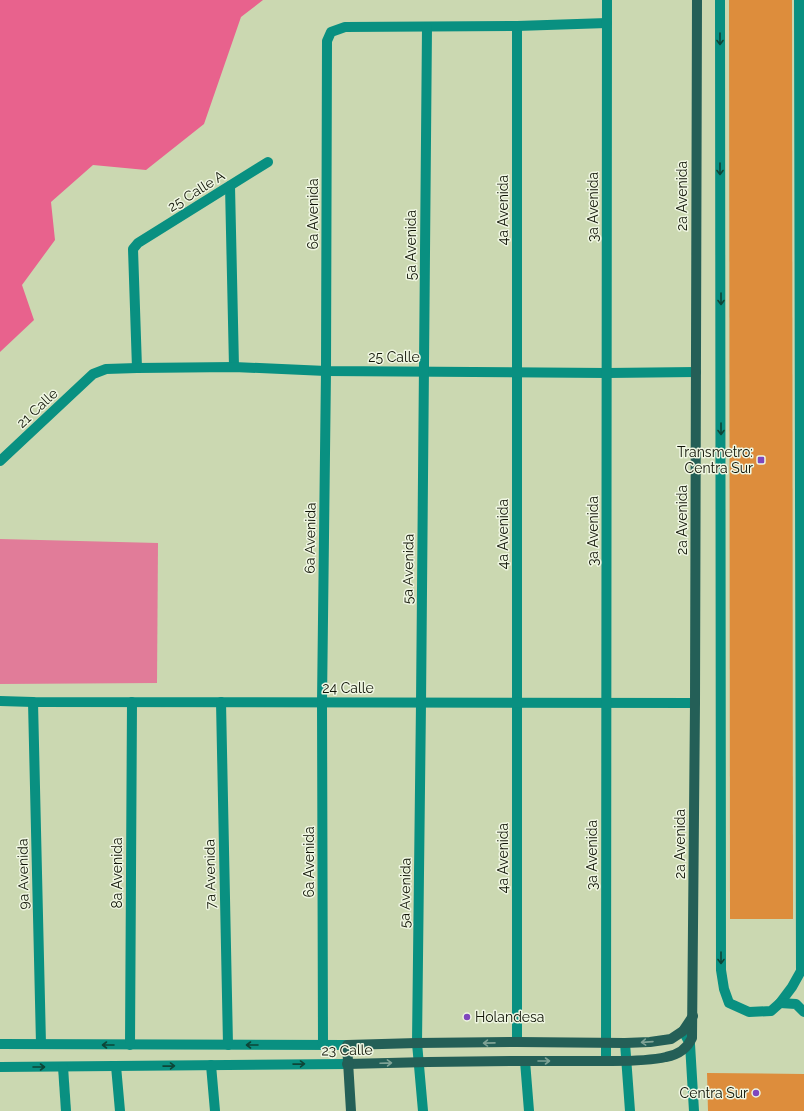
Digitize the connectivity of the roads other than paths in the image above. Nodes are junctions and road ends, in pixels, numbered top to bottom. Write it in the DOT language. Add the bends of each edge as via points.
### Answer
graph roads {
  1 [pos="607,0"];
  2 [pos="696,0"];
  3 [pos="720,0"];
  4 [pos="799,0"];
  5 [pos="607,23"];
  6 [pos="517,26"];
  7 [pos="427,27"];
  8 [pos="268,162"];
  9 [pos="230,186"];
  10 [pos="234,367"];
  11 [pos="137,368"];
  12 [pos="326,371"];
  13 [pos="424,371"];
  14 [pos="517,372"];
  15 [pos="696,372"];
  16 [pos="93,374"];
  17 [pos="607,374"];
  18 [pos="0,461"];
  19 [pos="0,701"];
  20 [pos="33,702"];
  21 [pos="132,702"];
  22 [pos="222,702"];
  23 [pos="322,702"];
  24 [pos="421,703"];
  25 [pos="517,703"];
  26 [pos="606,703"];
  27 [pos="695,703"];
  28 [pos="803,976"];
  29 [pos="780,1003"];
  30 [pos="804,1012"];
  31 [pos="693,1016"];
  32 [pos="683,1031"];
  33 [pos="518,1042"];
  34 [pos="417,1043"];
  35 [pos="605,1043"];
  36 [pos="625,1043"];
  37 [pos="0,1044"];
  38 [pos="40,1044"];
  39 [pos="690,1044"];
  40 [pos="130,1045"];
  41 [pos="228,1045"];
  42 [pos="347,1045"];
  43 [pos="323,1046"];
  44 [pos="525,1061"];
  45 [pos="606,1061"];
  46 [pos="626,1061"];
  47 [pos="419,1062"];
  48 [pos="347,1064"];
  49 [pos="211,1065"];
  50 [pos="116,1066"];
  51 [pos="0,1067"];
  52 [pos="63,1067"];
  53 [pos="66,1111"];
  54 [pos="120,1111"];
  55 [pos="214,1111"];
  56 [pos="351,1111"];
  57 [pos="423,1111"];
  58 [pos="529,1111"];
  59 [pos="630,1111"];
  60 [pos="694,1111"];
  1 -- 5 [label="street, 3a Avenida"];
  2 -- 15 [label="main road, 2a Avenida"];
  3 -- 29 [label="street, one-way" via="721,970 729,1003 749,1012 771,1011"];
  4 -- 28 [label="street"];
  5 -- 6 [label="street"];
  5 -- 17 [label="street, 3a Avenida"];
  6 -- 7 [label="street"];
  6 -- 14 [label="street, 4a Avenida"];
  7 -- 12 [label="street, 6a Avenida" via="345,27 330,32 327,41"];
  7 -- 13 [label="street, 5a Avenida"];
  8 -- 9 [label="street, 25 Calle A"];
  9 -- 10 [label="street"];
  9 -- 11 [label="street, 25 Calle A" via="138,243 133,249"];
  10 -- 11 [label="street, 25 Calle"];
  10 -- 12 [label="street, 25 Calle"];
  11 -- 16 [label="street, 25 Calle" via="106,369"];
  12 -- 13 [label="street, 25 Calle"];
  12 -- 23 [label="street, 6a Avenida"];
  13 -- 14 [label="street, 25 Calle"];
  13 -- 24 [label="street, 5a Avenida"];
  14 -- 17 [label="street, 25 Calle"];
  14 -- 25 [label="street, 4a Avenida"];
  15 -- 17 [label="street, 25 Calle"];
  15 -- 27 [label="main road, 2a Avenida"];
  16 -- 18 [label="street, 21 Calle"];
  17 -- 26 [label="street, 3a Avenida"];
  19 -- 20 [label="street, 24 Calle"];
  20 -- 21 [label="street, 24 Calle"];
  20 -- 38 [label="street, 9a Avenida"];
  21 -- 22 [label="street, 24 Calle"];
  21 -- 40 [label="street, 8a Avenida"];
  22 -- 23 [label="street, 24 Calle"];
  22 -- 41 [label="street, 7a Avenida"];
  23 -- 24 [label="street, 24 Calle"];
  23 -- 43 [label="street, 6a Avenida"];
  24 -- 25 [label="street, 24 Calle"];
  24 -- 34 [label="street, 5a Avenida"];
  25 -- 26 [label="street, 24 Calle"];
  25 -- 33 [label="street, 4a Avenida"];
  26 -- 27 [label="street, 24 Calle"];
  26 -- 35 [label="street, 3a Avenida"];
  27 -- 31 [label="main road, 2a Avenida"];
  28 -- 29 [label="street"];
  29 -- 30 [label="street" via="796,1004"];
  31 -- 32 [label="main road"];
  31 -- 39 [label="main road, 2a Avenida"];
  32 -- 36 [label="main road, 23 Calle, one-way" via="671,1039"];
  32 -- 39 [label="street, 2a Avenida"];
  33 -- 34 [label="main road, 23 Calle, one-way"];
  33 -- 35 [label="main road, 23 Calle"];
  34 -- 42 [label="main road, 23 Calle"];
  34 -- 47 [label="street, 5a Avenida"];
  35 -- 36 [label="main road, 23 Calle"];
  35 -- 45 [label="street, 3a Avenida"];
  36 -- 46 [label="street"];
  37 -- 38 [label="street, 23 Calle"];
  40 -- 38 [label="street, 23 Calle, one-way"];
  39 -- 46 [label="main road, 23 Calle" via="677,1054 666,1057"];
  39 -- 60 [label="street, 2a Avenida"];
  40 -- 41 [label="street, 23 Calle"];
  43 -- 41 [label="street, 23 Calle, one-way"];
  42 -- 43 [label="street, 23 Calle"];
  42 -- 48 [label="main road"];
  44 -- 45 [label="main road, 23 Calle, one-way"];
  44 -- 47 [label="main road, 23 Calle"];
  44 -- 58 [label="street"];
  45 -- 46 [label="main road, 23 Calle"];
  46 -- 59 [label="street"];
  48 -- 47 [label="main road, 23 Calle, one-way"];
  47 -- 57 [label="street, 5a Avenida"];
  49 -- 48 [label="street, 23 Calle, one-way"];
  48 -- 56 [label="main road"];
  50 -- 49 [label="street, 23 Calle, one-way"];
  49 -- 55 [label="street"];
  50 -- 52 [label="street, 23 Calle"];
  50 -- 54 [label="street"];
  51 -- 52 [label="street, 23 Calle, one-way"];
  52 -- 53 [label="street"];
}
